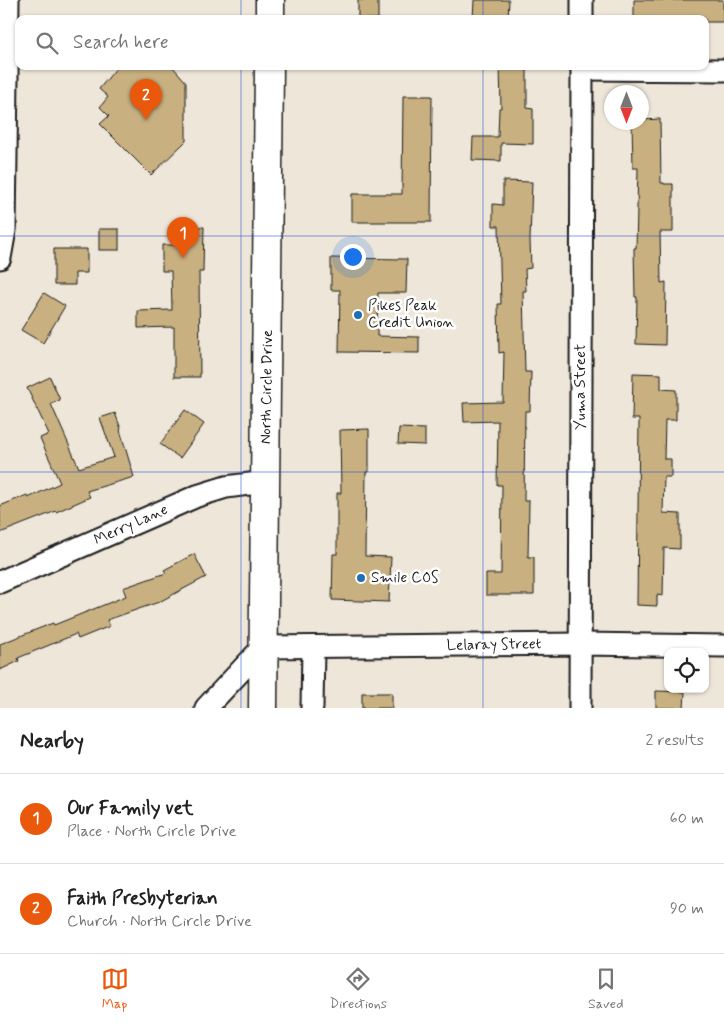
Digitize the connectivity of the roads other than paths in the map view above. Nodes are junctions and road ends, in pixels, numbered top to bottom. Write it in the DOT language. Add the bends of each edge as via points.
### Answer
graph roads {
  1 [pos="8,0"];
  2 [pos="270,0"];
  3 [pos="582,0"];
  4 [pos="270,15"];
  5 [pos="582,15"];
  6 [pos="270,70"];
  7 [pos="582,70"];
  8 [pos="709,70"];
  9 [pos="724,70"];
  10 [pos="0,258"];
  11 [pos="266,482"];
  12 [pos="0,582"];
  13 [pos="581,644"];
  14 [pos="724,646"];
  15 [pos="263,647"];
  16 [pos="313,647"];
  17 [pos="206,708"];
  18 [pos="262,708"];
  19 [pos="312,708"];
  20 [pos="580,708"];
  1 -- 10 [label="street" via="5,223"];
  2 -- 4 [label="main road"];
  3 -- 5 [label="street"];
  6 -- 11 [label="main road, North Circle Drive"];
  7 -- 13 [label="street, Yuma Street"];
  8 -- 9 [label="street"];
  11 -- 12 [label="street, Merry Lane" via="226,487 197,496"];
  11 -- 15 [label="main road, North Circle Drive"];
  13 -- 14 [label="street, Lelaray Street"];
  13 -- 16 [label="street, Lelaray Street"];
  13 -- 20 [label="street, Yuma Street"];
  15 -- 16 [label="street, Lelaray Street"];
  15 -- 17 [label="street"];
  15 -- 18 [label="main road, North Circle Drive"];
  16 -- 19 [label="street"];
}
